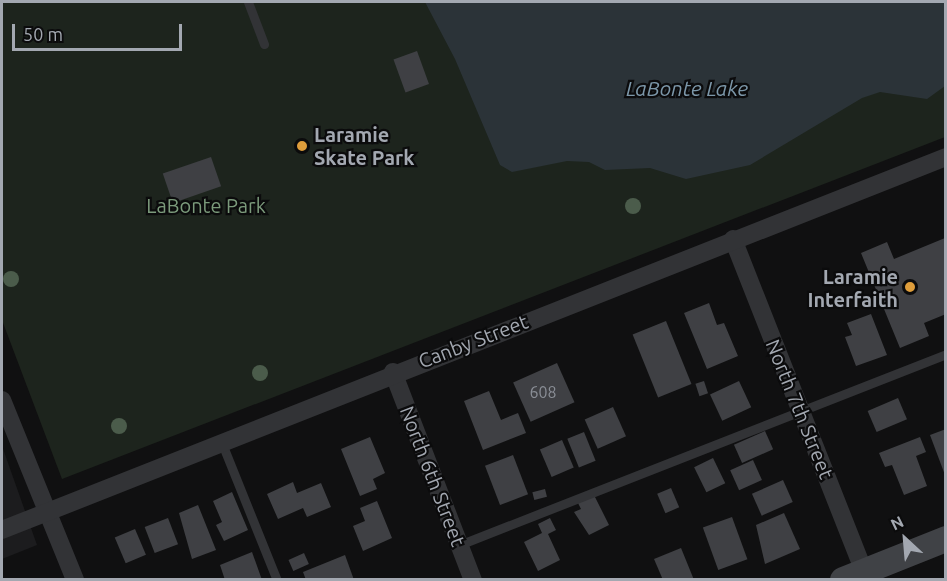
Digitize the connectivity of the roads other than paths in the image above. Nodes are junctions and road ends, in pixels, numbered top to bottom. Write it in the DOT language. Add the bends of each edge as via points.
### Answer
graph roads {
  1 [pos="248,2"];
  2 [pos="264,44"];
  3 [pos="945,157"];
  4 [pos="733,239"];
  5 [pos="945,354"];
  6 [pos="393,372"];
  7 [pos="2,400"];
  8 [pos="801,411"];
  9 [pos="221,441"];
  10 [pos="47,509"];
  11 [pos="2,530"];
  12 [pos="945,539"];
  13 [pos="459,545"];
  14 [pos="858,577"];
  15 [pos="75,579"];
  16 [pos="277,579"];
  17 [pos="473,579"];
  1 -- 2 [label="lane"];
  3 -- 4 [label="street, Canby Street"];
  4 -- 6 [label="street, Canby Street"];
  4 -- 8 [label="street, North 7th Street"];
  5 -- 8 [label="lane"];
  6 -- 9 [label="street, Canby Street"];
  6 -- 13 [label="street, North 6th Street"];
  7 -- 10 [label="street"];
  8 -- 13 [label="lane"];
  8 -- 14 [label="street, North 7th Street"];
  9 -- 10 [label="street, Canby Street"];
  9 -- 16 [label="lane"];
  10 -- 11 [label="street, Canby Street"];
  10 -- 15 [label="street"];
  12 -- 14 [label="main road"];
  13 -- 17 [label="street, North 6th Street"];
}
